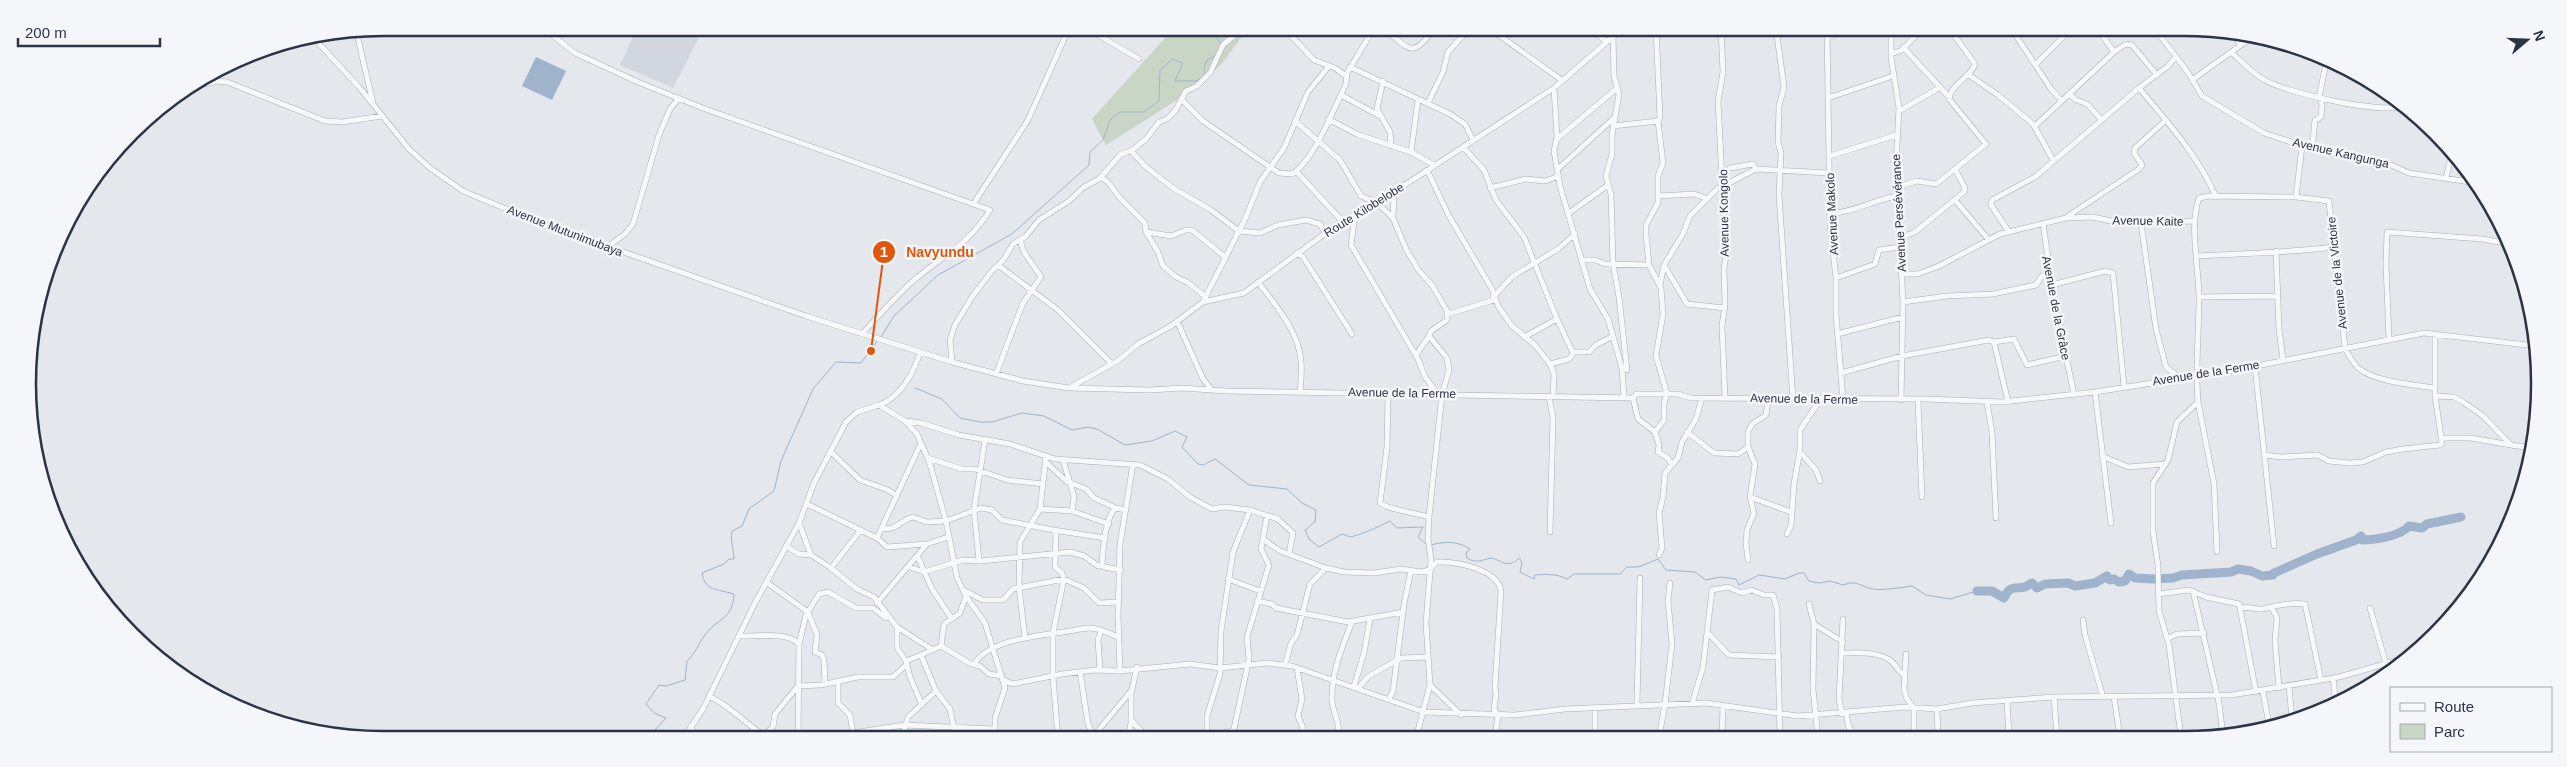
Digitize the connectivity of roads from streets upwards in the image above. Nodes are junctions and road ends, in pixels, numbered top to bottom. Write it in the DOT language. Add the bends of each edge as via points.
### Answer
graph roads {
  1 [pos="554,36"];
  2 [pos="1065,36"];
  3 [pos="1100,36"];
  4 [pos="1234,36"];
  5 [pos="1292,36"];
  6 [pos="1369,36"];
  7 [pos="1391,36"];
  8 [pos="1429,36"];
  9 [pos="1463,36"];
  10 [pos="1499,36"];
  11 [pos="1599,36"];
  12 [pos="1613,36"];
  13 [pos="1657,36"];
  14 [pos="1721,36"];
  15 [pos="1777,36"];
  16 [pos="1827,36"];
  17 [pos="1890,36"];
  18 [pos="1915,36"];
  19 [pos="1954,36"];
  20 [pos="2017,36"];
  21 [pos="2064,36"];
  22 [pos="2103,36"];
  23 [pos="2160,36"];
  24 [pos="358,37"];
  25 [pos="2238,41"];
  26 [pos="1606,42"];
  27 [pos="2245,42"];
  28 [pos="318,43"];
  29 [pos="2241,45"];
  30 [pos="1903,47"];
  31 [pos="2114,52"];
  32 [pos="2231,52"];
  33 [pos="1891,54"];
  34 [pos="2175,58"];
  35 [pos="1140,59"];
  36 [pos="2036,64"];
  37 [pos="1329,66"];
  38 [pos="1350,67"];
  39 [pos="2326,67"];
  40 [pos="1969,75"];
  41 [pos="2157,75"];
  42 [pos="1346,76"];
  43 [pos="1893,76"];
  44 [pos="2192,80"];
  45 [pos="1383,81"];
  46 [pos="1562,81"];
  47 [pos="211,83"];
  48 [pos="1554,88"];
  49 [pos="1617,88"];
  50 [pos="1939,88"];
  51 [pos="2138,88"];
  52 [pos="2069,94"];
  53 [pos="1340,95"];
  54 [pos="679,98"];
  55 [pos="1828,98"];
  56 [pos="1949,98"];
  57 [pos="2318,98"];
  58 [pos="1180,99"];
  59 [pos="1418,100"];
  60 [pos="2062,100"];
  61 [pos="1428,103"];
  62 [pos="374,106"];
  63 [pos="2392,106"];
  64 [pos="1899,110"];
  65 [pos="382,116"];
  66 [pos="1381,116"];
  67 [pos="1615,118"];
  68 [pos="2102,119"];
  69 [pos="1328,120"];
  70 [pos="2166,120"];
  71 [pos="1295,121"];
  72 [pos="1658,121"];
  73 [pos="1613,126"];
  74 [pos="2035,126"];
  75 [pos="1896,135"];
  76 [pos="1318,139"];
  77 [pos="1473,140"];
  78 [pos="1556,140"];
  79 [pos="1391,146"];
  80 [pos="2302,146"];
  81 [pos="1462,147"];
  82 [pos="2312,149"];
  83 [pos="1131,151"];
  84 [pos="1411,152"];
  85 [pos="1830,156"];
  86 [pos="2053,160"];
  87 [pos="2450,161"];
  88 [pos="1723,162"];
  89 [pos="1434,165"];
  90 [pos="1270,167"];
  91 [pos="1559,168"];
  92 [pos="1730,168"];
  93 [pos="1756,169"];
  94 [pos="1955,169"];
  95 [pos="1427,170"];
  96 [pos="1296,171"];
  97 [pos="1781,171"];
  98 [pos="1829,173"];
  99 [pos="1559,176"];
  100 [pos="1101,177"];
  101 [pos="1743,177"];
  102 [pos="2446,178"];
  103 [pos="2465,180"];
  104 [pos="1724,184"];
  105 [pos="1608,185"];
  106 [pos="1898,187"];
  107 [pos="1490,188"];
  108 [pos="1394,193"];
  109 [pos="1659,196"];
  110 [pos="1897,196"];
  111 [pos="2216,196"];
  112 [pos="1705,198"];
  113 [pos="2296,198"];
  114 [pos="1955,200"];
  115 [pos="2326,200"];
  116 [pos="974,203"];
  117 [pos="1378,203"];
  118 [pos="1569,213"];
  119 [pos="1830,213"];
  120 [pos="1355,215"];
  121 [pos="1393,218"];
  122 [pos="2066,218"];
  123 [pos="1342,221"];
  124 [pos="2195,222"];
  125 [pos="2043,223"];
  126 [pos="2141,223"];
  127 [pos="1239,231"];
  128 [pos="1146,232"];
  129 [pos="2009,232"];
  130 [pos="1326,234"];
  131 [pos="1575,234"];
  132 [pos="1900,238"];
  133 [pos="1988,239"];
  134 [pos="1020,240"];
  135 [pos="2501,243"];
  136 [pos="607,247"];
  137 [pos="1900,247"];
  138 [pos="2334,248"];
  139 [pos="2276,251"];
  140 [pos="1297,254"];
  141 [pos="2198,256"];
  142 [pos="1225,257"];
  143 [pos="1582,260"];
  144 [pos="1613,263"];
  145 [pos="998,264"];
  146 [pos="1535,264"];
  147 [pos="1649,265"];
  148 [pos="1664,265"];
  149 [pos="2050,271"];
  150 [pos="1902,274"];
  151 [pos="1836,278"];
  152 [pos="1258,282"];
  153 [pos="1660,285"];
  154 [pos="2052,286"];
  155 [pos="1032,289"];
  156 [pos="2277,296"];
  157 [pos="1206,297"];
  158 [pos="2199,297"];
  159 [pos="1494,298"];
  160 [pos="1203,302"];
  161 [pos="1903,302"];
  162 [pos="1725,308"];
  163 [pos="1448,314"];
  164 [pos="1903,317"];
  165 [pos="1557,319"];
  166 [pos="1177,322"];
  167 [pos="863,333"];
  168 [pos="1352,334"];
  169 [pos="1837,334"];
  170 [pos="2435,334"];
  171 [pos="1429,336"];
  172 [pos="1613,336"];
  173 [pos="1524,337"];
  174 [pos="2389,339"];
  175 [pos="1994,342"];
  176 [pos="2529,345"];
  177 [pos="2345,348"];
  178 [pos="920,352"];
  179 [pos="1573,353"];
  180 [pos="1416,356"];
  181 [pos="1902,356"];
  182 [pos="2066,356"];
  183 [pos="2283,360"];
  184 [pos="952,362"];
  185 [pos="1112,364"];
  186 [pos="1550,364"];
  187 [pos="2255,366"];
  188 [pos="1627,370"];
  189 [pos="1841,373"];
  190 [pos="996,374"];
  191 [pos="2198,376"];
  192 [pos="2180,378"];
  193 [pos="2124,386"];
  194 [pos="1068,388"];
  195 [pos="2435,388"];
  196 [pos="1212,390"];
  197 [pos="1300,392"];
  198 [pos="2095,392"];
  199 [pos="1440,394"];
  200 [pos="1667,394"];
  201 [pos="2074,394"];
  202 [pos="1388,395"];
  203 [pos="2435,396"];
  204 [pos="1551,397"];
  205 [pos="1624,397"];
  206 [pos="1634,398"];
  207 [pos="1702,398"];
  208 [pos="1725,398"];
  209 [pos="1768,400"];
  210 [pos="1793,400"];
  211 [pos="1820,400"];
  212 [pos="1842,400"];
  213 [pos="1900,400"];
  214 [pos="1918,401"];
  215 [pos="890,402"];
  216 [pos="1987,402"];
  217 [pos="2008,402"];
  218 [pos="2198,402"];
  219 [pos="879,405"];
  220 [pos="894,413"];
  221 [pos="905,421"];
  222 [pos="1655,432"];
  223 [pos="1687,432"];
  224 [pos="2442,438"];
  225 [pos="985,440"];
  226 [pos="921,443"];
  227 [pos="2511,445"];
  228 [pos="1748,447"];
  229 [pos="2525,447"];
  230 [pos="830,451"];
  231 [pos="1800,452"];
  232 [pos="2264,455"];
  233 [pos="1046,456"];
  234 [pos="2102,456"];
  235 [pos="927,458"];
  236 [pos="1063,460"];
  237 [pos="1047,463"];
  238 [pos="1133,464"];
  239 [pos="2165,464"];
  240 [pos="1672,465"];
  241 [pos="979,472"];
  242 [pos="1820,481"];
  243 [pos="1070,483"];
  244 [pos="1043,484"];
  245 [pos="897,496"];
  246 [pos="1750,497"];
  247 [pos="1922,497"];
  248 [pos="807,504"];
  249 [pos="1116,508"];
  250 [pos="1040,509"];
  251 [pos="974,510"];
  252 [pos="1126,510"];
  253 [pos="1250,510"];
  254 [pos="1072,511"];
  255 [pos="1791,512"];
  256 [pos="1267,516"];
  257 [pos="1429,517"];
  258 [pos="1996,518"];
  259 [pos="946,521"];
  260 [pos="2111,522"];
  261 [pos="799,523"];
  262 [pos="1109,524"];
  263 [pos="1030,525"];
  264 [pos="882,528"];
  265 [pos="1054,530"];
  266 [pos="860,531"];
  267 [pos="1550,532"];
  268 [pos="1787,534"];
  269 [pos="948,537"];
  270 [pos="876,538"];
  271 [pos="1105,538"];
  272 [pos="1263,539"];
  273 [pos="928,544"];
  274 [pos="786,546"];
  275 [pos="2274,546"];
  276 [pos="2217,552"];
  277 [pos="1056,554"];
  278 [pos="1289,554"];
  279 [pos="810,555"];
  280 [pos="1659,555"];
  281 [pos="918,557"];
  282 [pos="1019,558"];
  283 [pos="1748,560"];
  284 [pos="979,561"];
  285 [pos="953,562"];
  286 [pos="1102,566"];
  287 [pos="910,567"];
  288 [pos="831,568"];
  289 [pos="1326,568"];
  290 [pos="1121,570"];
  291 [pos="1411,570"];
  292 [pos="1429,570"];
  293 [pos="924,572"];
  294 [pos="1640,578"];
  295 [pos="1064,579"];
  296 [pos="1228,579"];
  297 [pos="766,582"];
  298 [pos="1670,583"];
  299 [pos="1018,587"];
  300 [pos="963,590"];
  301 [pos="1260,591"];
  302 [pos="2193,591"];
  303 [pos="2158,594"];
  304 [pos="966,596"];
  305 [pos="1257,600"];
  306 [pos="878,602"];
  307 [pos="1119,602"];
  308 [pos="1809,604"];
  309 [pos="873,608"];
  310 [pos="2240,608"];
  311 [pos="2272,608"];
  312 [pos="2370,608"];
  313 [pos="808,612"];
  314 [pos="1301,612"];
  315 [pos="1403,612"];
  316 [pos="952,618"];
  317 [pos="1370,618"];
  318 [pos="1843,619"];
  319 [pos="2083,620"];
  320 [pos="892,621"];
  321 [pos="1352,622"];
  322 [pos="1814,624"];
  323 [pos="897,627"];
  324 [pos="1101,630"];
  325 [pos="1708,632"];
  326 [pos="1053,633"];
  327 [pos="2204,633"];
  328 [pos="740,636"];
  329 [pos="1118,637"];
  330 [pos="1026,638"];
  331 [pos="2167,640"];
  332 [pos="1843,642"];
  333 [pos="798,644"];
  334 [pos="941,646"];
  335 [pos="992,649"];
  336 [pos="933,650"];
  337 [pos="1842,653"];
  338 [pos="1906,654"];
  339 [pos="921,655"];
  340 [pos="1427,657"];
  341 [pos="1779,657"];
  342 [pos="1396,661"];
  343 [pos="906,663"];
  344 [pos="2389,663"];
  345 [pos="1284,664"];
  346 [pos="2386,664"];
  347 [pos="974,665"];
  348 [pos="1248,665"];
  349 [pos="1137,668"];
  350 [pos="1220,668"];
  351 [pos="1297,668"];
  352 [pos="1100,670"];
  353 [pos="1120,671"];
  354 [pos="1080,672"];
  355 [pos="1905,676"];
  356 [pos="1053,677"];
  357 [pos="1003,678"];
  358 [pos="2334,678"];
  359 [pos="1334,680"];
  360 [pos="2321,680"];
  361 [pos="838,682"];
  362 [pos="825,684"];
  363 [pos="1018,684"];
  364 [pos="1430,684"];
  365 [pos="798,686"];
  366 [pos="2290,686"];
  367 [pos="1356,687"];
  368 [pos="2279,688"];
  369 [pos="1132,690"];
  370 [pos="936,691"];
  371 [pos="2259,692"];
  372 [pos="2175,695"];
  373 [pos="2217,695"];
  374 [pos="709,696"];
  375 [pos="1004,696"];
  376 [pos="2335,696"];
  377 [pos="2054,697"];
  378 [pos="2103,697"];
  379 [pos="2114,697"];
  380 [pos="1389,699"];
  381 [pos="2007,700"];
  382 [pos="1637,704"];
  383 [pos="1666,704"];
  384 [pos="1692,704"];
  385 [pos="922,705"];
  386 [pos="1723,706"];
  387 [pos="1914,708"];
  388 [pos="1595,709"];
  389 [pos="1937,709"];
  390 [pos="1424,712"];
  391 [pos="1779,713"];
  392 [pos="1844,713"];
  393 [pos="2292,713"];
  394 [pos="1815,714"];
  395 [pos="1461,715"];
  396 [pos="1498,715"];
  397 [pos="1131,720"];
  398 [pos="2268,720"];
  399 [pos="904,725"];
  400 [pos="691,726"];
  401 [pos="954,729"];
  402 [pos="994,729"];
  403 [pos="2222,729"];
  404 [pos="755,730"];
  405 [pos="688,731"];
  406 [pos="693,731"];
  407 [pos="768,731"];
  408 [pos="798,731"];
  409 [pos="853,731"];
  410 [pos="866,731"];
  411 [pos="903,731"];
  412 [pos="1057,731"];
  413 [pos="1090,731"];
  414 [pos="1097,731"];
  415 [pos="1129,731"];
  416 [pos="1141,731"];
  417 [pos="1207,731"];
  418 [pos="1232,731"];
  419 [pos="1302,731"];
  420 [pos="1339,731"];
  421 [pos="1418,731"];
  422 [pos="1497,731"];
  423 [pos="1595,731"];
  424 [pos="1660,731"];
  425 [pos="1722,731"];
  426 [pos="1780,731"];
  427 [pos="1817,731"];
  428 [pos="1852,731"];
  429 [pos="1914,731"];
  430 [pos="1938,731"];
  431 [pos="2009,731"];
  432 [pos="2057,731"];
  433 [pos="2119,731"];
  434 [pos="2180,731"];
  1 -- 54 [label="street" via="575,52"];
  2 -- 116 [label="street" via="1028,120"];
  3 -- 35 [label="street"];
  4 -- 58 [label="street" via="1223,45 1210,73"];
  5 -- 37 [label="street" via="1314,60"];
  6 -- 38 [label="street"];
  7 -- 8 [label="street" via="1405,46 1418,48"];
  9 -- 61 [label="street" via="1448,52 1443,72"];
  10 -- 46 [label="street"];
  11 -- 26 [label="street"];
  12 -- 26 [label="street, Route Kilobelobe"];
  12 -- 49 [label="street"];
  13 -- 72 [label="street" via="1661,106"];
  14 -- 88 [label="street, Avenue Kongolo" via="1723,72 1718,102"];
  15 -- 97 [label="street" via="1784,86 1779,106"];
  16 -- 55 [label="street, Avenue Makolo"];
  17 -- 33 [label="street, Avenue Persévérance"];
  18 -- 30 [label="street"];
  19 -- 40 [label="street" via="1975,62"];
  20 -- 36 [label="street"];
  21 -- 36 [label="street"];
  22 -- 31 [label="street"];
  23 -- 34 [label="street, Avenue Kangunga"];
  24 -- 62 [label="street"];
  25 -- 29 [label="street"];
  26 -- 46 [label="street, Route Kilobelobe"];
  27 -- 29 [label="street"];
  28 -- 62 [label="street, Avenue Mutunimubaya"];
  29 -- 32 [label="street"];
  30 -- 33 [label="street"];
  30 -- 50 [label="street"];
  31 -- 41 [label="street" via="2126,44 2132,45"];
  31 -- 52 [label="street"];
  32 -- 44 [label="street"];
  32 -- 57 [label="street" via="2263,80"];
  33 -- 43 [label="street, Avenue Persévérance"];
  34 -- 41 [label="street"];
  34 -- 44 [label="street, Avenue Kangunga"];
  36 -- 60 [label="street"];
  37 -- 42 [label="street"];
  37 -- 71 [label="street" via="1308,92"];
  38 -- 42 [label="street"];
  38 -- 45 [label="street"];
  39 -- 57 [label="street"];
  40 -- 56 [label="street"];
  40 -- 74 [label="street"];
  41 -- 51 [label="street"];
  42 -- 53 [label="street"];
  43 -- 55 [label="street"];
  43 -- 64 [label="street, Avenue Persévérance"];
  44 -- 80 [label="street, Avenue Kangunga" via="2202,96 2243,122"];
  45 -- 59 [label="street"];
  45 -- 66 [label="street" via="1378,101"];
  46 -- 48 [label="street, Route Kilobelobe"];
  47 -- 65 [label="street" via="226,82 325,121"];
  48 -- 77 [label="street, Route Kilobelobe"];
  48 -- 78 [label="street"];
  49 -- 67 [label="street"];
  49 -- 78 [label="street"];
  50 -- 56 [label="street"];
  50 -- 64 [label="street"];
  51 -- 68 [label="street"];
  51 -- 70 [label="street"];
  52 -- 60 [label="street"];
  52 -- 68 [label="street"];
  53 -- 66 [label="street"];
  53 -- 69 [label="street"];
  54 -- 116 [label="street"];
  54 -- 136 [label="street" via="670,109 659,135 633,224"];
  55 -- 85 [label="street, Avenue Makolo"];
  56 -- 94 [label="street" via="1986,144"];
  57 -- 63 [label="street"];
  57 -- 82 [label="street" via="2322,104 2322,115 2314,120"];
  58 -- 83 [label="street" via="1175,111 1159,122"];
  58 -- 90 [label="street" via="1204,121"];
  59 -- 61 [label="street"];
  59 -- 84 [label="street"];
  60 -- 74 [label="street"];
  61 -- 77 [label="street" via="1463,123"];
  62 -- 65 [label="street, Avenue Mutunimubaya"];
  64 -- 75 [label="street, Avenue Persévérance"];
  65 -- 136 [label="street, Avenue Mutunimubaya" via="419,159 463,191"];
  66 -- 79 [label="street" via="1390,132"];
  67 -- 73 [label="street"];
  67 -- 91 [label="street"];
  68 -- 86 [label="street"];
  69 -- 76 [label="street"];
  69 -- 79 [label="street"];
  70 -- 111 [label="street" via="2202,167"];
  70 -- 122 [label="street" via="2135,148 2134,154 2142,165 2139,169"];
  71 -- 76 [label="street"];
  71 -- 90 [label="street" via="1284,148"];
  72 -- 73 [label="street"];
  72 -- 109 [label="street" via="1663,163 1658,176"];
  73 -- 105 [label="street" via="1612,154 1606,176"];
  74 -- 86 [label="street"];
  75 -- 85 [label="street"];
  75 -- 106 [label="street, Avenue Persévérance"];
  76 -- 96 [label="street" via="1307,161"];
  76 -- 117 [label="street" via="1340,160 1361,196"];
  77 -- 81 [label="street, Route Kilobelobe"];
  78 -- 91 [label="street" via="1554,151"];
  79 -- 84 [label="street"];
  80 -- 82 [label="street, Avenue Kangunga"];
  80 -- 113 [label="street"];
  81 -- 89 [label="street, Route Kilobelobe"];
  81 -- 107 [label="street" via="1484,170"];
  82 -- 102 [label="street, Avenue Kangunga" via="2391,165 2410,173"];
  83 -- 100 [label="street" via="1121,154"];
  83 -- 127 [label="street" via="1173,188"];
  84 -- 89 [label="street"];
  85 -- 98 [label="street, Avenue Makolo"];
  86 -- 129 [label="street" via="2031,180 1991,202"];
  87 -- 102 [label="street"];
  88 -- 92 [label="street"];
  88 -- 104 [label="street, Avenue Kongolo"];
  89 -- 95 [label="street, Route Kilobelobe"];
  90 -- 96 [label="street" via="1286,175"];
  90 -- 127 [label="street"];
  91 -- 99 [label="street"];
  92 -- 93 [label="street" via="1752,164"];
  92 -- 101 [label="street"];
  93 -- 97 [label="street"];
  93 -- 101 [label="street"];
  94 -- 106 [label="street" via="1936,184 1917,181"];
  94 -- 114 [label="street" via="1965,189"];
  95 -- 108 [label="street, Route Kilobelobe"];
  95 -- 159 [label="street"];
  96 -- 123 [label="street"];
  97 -- 98 [label="street"];
  97 -- 210 [label="street" via="1784,283"];
  98 -- 119 [label="street, Avenue Makolo"];
  99 -- 107 [label="street" via="1545,181 1526,179"];
  99 -- 118 [label="street"];
  100 -- 128 [label="street" via="1141,216"];
  100 -- 134 [label="street" via="1039,220"];
  101 -- 104 [label="street"];
  102 -- 103 [label="street, Avenue Kangunga"];
  104 -- 112 [label="street"];
  104 -- 162 [label="street, Avenue Kongolo"];
  105 -- 118 [label="street"];
  105 -- 144 [label="street" via="1612,202"];
  106 -- 110 [label="street, Avenue Persévérance"];
  107 -- 146 [label="street" via="1507,217 1524,236"];
  108 -- 117 [label="street, Route Kilobelobe"];
  108 -- 121 [label="street"];
  109 -- 112 [label="street" via="1694,194"];
  109 -- 147 [label="street" via="1646,225"];
  110 -- 119 [label="street"];
  110 -- 132 [label="street, Avenue Persévérance"];
  111 -- 113 [label="street, Avenue Kaite"];
  111 -- 124 [label="street, Avenue Kaite" via="2199,198"];
  112 -- 148 [label="street" via="1690,216"];
  113 -- 115 [label="street, Avenue Kaite"];
  114 -- 132 [label="street" via="1910,235"];
  114 -- 133 [label="street"];
  115 -- 138 [label="street, Avenue de la Victoire" via="2331,205"];
  116 -- 167 [label="street" via="990,210 973,234 915,280"];
  117 -- 120 [label="street, Route Kilobelobe"];
  117 -- 121 [label="street"];
  118 -- 131 [label="street"];
  119 -- 151 [label="street, Avenue Makolo"];
  120 -- 123 [label="street, Route Kilobelobe"];
  120 -- 180 [label="street" via="1351,245"];
  121 -- 163 [label="street" via="1406,249"];
  122 -- 125 [label="street, Avenue Kaite"];
  122 -- 126 [label="street, Avenue Kaite" via="2093,217 2120,223"];
  123 -- 130 [label="street, Route Kilobelobe"];
  124 -- 126 [label="street, Avenue Kaite"];
  124 -- 141 [label="street"];
  125 -- 129 [label="street, Avenue Kaite"];
  125 -- 149 [label="street, Avenue de la Grâce" via="2044,248"];
  126 -- 192 [label="street" via="2166,367"];
  127 -- 130 [label="street" via="1260,233 1278,225 1306,220 1320,224"];
  127 -- 142 [label="street"];
  128 -- 142 [label="street" via="1171,236 1192,230"];
  128 -- 157 [label="street" via="1167,270"];
  129 -- 133 [label="street, Avenue Kaite"];
  130 -- 140 [label="street, Route Kilobelobe"];
  131 -- 143 [label="street"];
  131 -- 146 [label="street"];
  132 -- 137 [label="street, Avenue Persévérance"];
  133 -- 150 [label="street, Avenue Kaite" via="1931,269 1918,274"];
  134 -- 145 [label="street"];
  134 -- 155 [label="street" via="1024,252 1041,276"];
  135 -- 174 [label="street" via="2389,231 2386,235"];
  136 -- 167 [label="street, Avenue Mutunimubaya"];
  137 -- 150 [label="street, Avenue Persévérance"];
  137 -- 151 [label="street" via="1879,250 1876,264"];
  138 -- 139 [label="street"];
  138 -- 177 [label="street, Avenue de la Victoire"];
  139 -- 141 [label="street"];
  139 -- 156 [label="street"];
  140 -- 152 [label="street, Route Kilobelobe"];
  140 -- 168 [label="street" via="1303,257"];
  141 -- 158 [label="street"];
  142 -- 157 [label="street"];
  143 -- 144 [label="street"];
  143 -- 172 [label="street" via="1590,289 1608,319"];
  144 -- 147 [label="street"];
  144 -- 188 [label="street"];
  145 -- 155 [label="street"];
  145 -- 184 [label="street" via="955,325 950,340"];
  146 -- 159 [label="street" via="1513,276"];
  146 -- 165 [label="street"];
  147 -- 153 [label="street"];
  148 -- 153 [label="street"];
  148 -- 162 [label="street" via="1686,304"];
  149 -- 154 [label="street, Avenue de la Grâce"];
  149 -- 161 [label="street" via="2036,285 1993,294"];
  150 -- 161 [label="street, Avenue Persévérance"];
  151 -- 169 [label="street, Avenue Makolo"];
  152 -- 160 [label="street, Route Kilobelobe" via="1237,296"];
  152 -- 197 [label="street" via="1287,323 1298,348"];
  153 -- 200 [label="street" via="1662,314 1656,356"];
  154 -- 182 [label="street, Avenue de la Grâce"];
  154 -- 193 [label="street" via="2105,270 2112,273"];
  155 -- 185 [label="street" via="1065,316"];
  155 -- 190 [label="street" via="1018,315"];
  156 -- 158 [label="street"];
  156 -- 183 [label="street"];
  157 -- 160 [label="street"];
  158 -- 191 [label="street"];
  159 -- 163 [label="street"];
  159 -- 173 [label="street" via="1512,326"];
  160 -- 166 [label="street, Route Kilobelobe"];
  161 -- 164 [label="street, Avenue Persévérance"];
  162 -- 208 [label="street, Avenue Kongolo" via="1722,331"];
  163 -- 171 [label="street" via="1445,322 1433,328"];
  164 -- 169 [label="street"];
  164 -- 181 [label="street, Avenue Persévérance"];
  165 -- 173 [label="street"];
  165 -- 179 [label="street"];
  166 -- 185 [label="street, Route Kilobelobe" via="1138,344"];
  166 -- 196 [label="street" via="1203,379"];
  167 -- 178 [label="street, Avenue Mutunimubaya"];
  169 -- 189 [label="street, Avenue Makolo"];
  170 -- 174 [label="street, Avenue de la Ferme"];
  170 -- 176 [label="street, Avenue de la Ferme"];
  170 -- 195 [label="street"];
  171 -- 180 [label="street"];
  171 -- 199 [label="street" via="1450,365"];
  172 -- 179 [label="street" via="1589,352"];
  172 -- 205 [label="street" via="1622,368"];
  173 -- 186 [label="street"];
  174 -- 177 [label="street, Avenue de la Ferme"];
  175 -- 181 [label="street" via="1980,340"];
  175 -- 182 [label="street" via="2014,339 2027,365"];
  175 -- 217 [label="street"];
  177 -- 183 [label="street, Avenue de la Ferme"];
  177 -- 195 [label="street" via="2356,366 2366,373"];
  178 -- 184 [label="street, Avenue Mutunimubaya"];
  178 -- 215 [label="street" via="912,374"];
  179 -- 186 [label="street" via="1569,358"];
  180 -- 199 [label="street" via="1428,381"];
  181 -- 189 [label="street"];
  181 -- 213 [label="street, Avenue Persévérance"];
  182 -- 201 [label="street, Avenue de la Grâce"];
  183 -- 187 [label="street, Avenue de la Ferme"];
  184 -- 190 [label="street, Avenue de la Ferme"];
  185 -- 194 [label="street, Route Kilobelobe"];
  186 -- 204 [label="street" via="1554,374"];
  187 -- 191 [label="street, Avenue de la Ferme"];
  187 -- 232 [label="street"];
  189 -- 212 [label="street, Avenue Makolo"];
  190 -- 194 [label="street, Avenue de la Ferme"];
  191 -- 192 [label="street, Avenue de la Ferme"];
  191 -- 218 [label="street"];
  192 -- 193 [label="street, Avenue de la Ferme"];
  193 -- 198 [label="street, Avenue de la Ferme"];
  194 -- 196 [label="street, Avenue de la Ferme"];
  195 -- 203 [label="street"];
  196 -- 197 [label="street, Avenue de la Ferme"];
  197 -- 202 [label="street, Avenue de la Ferme"];
  198 -- 201 [label="street, Avenue de la Ferme"];
  198 -- 234 [label="street"];
  199 -- 202 [label="street, Avenue de la Ferme"];
  199 -- 204 [label="street, Avenue de la Ferme"];
  199 -- 257 [label="street"];
  200 -- 206 [label="street, Avenue de la Ferme" via="1636,394"];
  200 -- 207 [label="street, Avenue de la Ferme"];
  200 -- 222 [label="street" via="1664,420"];
  201 -- 217 [label="street, Avenue de la Ferme"];
  202 -- 257 [label="street" via="1388,447 1380,503"];
  203 -- 224 [label="street"];
  203 -- 227 [label="street" via="2454,397 2464,402 2482,415"];
  204 -- 205 [label="street, Avenue de la Ferme"];
  204 -- 267 [label="street"];
  205 -- 206 [label="street, Avenue de la Ferme"];
  206 -- 222 [label="street" via="1636,416"];
  207 -- 208 [label="street, Avenue de la Ferme"];
  207 -- 223 [label="street" via="1696,419"];
  208 -- 209 [label="street, Avenue de la Ferme"];
  209 -- 210 [label="street, Avenue de la Ferme"];
  209 -- 228 [label="street" via="1764,418 1749,428"];
  210 -- 211 [label="street, Avenue de la Ferme"];
  211 -- 212 [label="street, Avenue de la Ferme"];
  211 -- 231 [label="street" via="1801,428"];
  212 -- 213 [label="street, Avenue de la Ferme"];
  213 -- 214 [label="street, Avenue de la Ferme"];
  214 -- 216 [label="street, Avenue de la Ferme"];
  214 -- 247 [label="street"];
  215 -- 219 [label="street"];
  215 -- 220 [label="street"];
  216 -- 217 [label="street, Avenue de la Ferme"];
  216 -- 258 [label="street" via="1992,432"];
  218 -- 239 [label="street" via="2178,422"];
  218 -- 276 [label="street" via="2214,484"];
  219 -- 220 [label="street"];
  219 -- 230 [label="street" via="857,412 850,418"];
  220 -- 221 [label="street"];
  221 -- 225 [label="street" via="921,422"];
  221 -- 226 [label="street"];
  222 -- 240 [label="street" via="1659,454 1668,458"];
  223 -- 228 [label="street" via="1714,453 1738,454"];
  223 -- 240 [label="street"];
  224 -- 227 [label="street" via="2471,438"];
  224 -- 232 [label="street" via="2440,445 2402,448 2363,462 2338,463 2318,455"];
  225 -- 233 [label="street"];
  225 -- 241 [label="street"];
  226 -- 235 [label="street"];
  226 -- 245 [label="street"];
  227 -- 229 [label="street"];
  228 -- 246 [label="street" via="1755,464"];
  230 -- 245 [label="street" via="860,480"];
  230 -- 248 [label="street"];
  231 -- 242 [label="street" via="1816,470"];
  231 -- 255 [label="street"];
  232 -- 275 [label="street"];
  233 -- 236 [label="street"];
  233 -- 237 [label="street"];
  234 -- 239 [label="street" via="2128,467"];
  234 -- 260 [label="street"];
  235 -- 241 [label="street"];
  235 -- 259 [label="street"];
  236 -- 238 [label="street"];
  236 -- 243 [label="street"];
  237 -- 243 [label="street"];
  237 -- 244 [label="street"];
  238 -- 252 [label="street"];
  238 -- 253 [label="street" via="1160,474 1190,498 1212,509 1224,506"];
  239 -- 303 [label="street" via="2151,489"];
  240 -- 280 [label="street" via="1665,472"];
  241 -- 244 [label="street" via="1007,480"];
  241 -- 251 [label="street"];
  243 -- 249 [label="street"];
  243 -- 254 [label="street" via="1074,496"];
  244 -- 250 [label="street"];
  245 -- 264 [label="street"];
  246 -- 255 [label="street"];
  246 -- 283 [label="street" via="1754,510 1747,534"];
  248 -- 261 [label="street"];
  248 -- 266 [label="street"];
  249 -- 252 [label="street"];
  249 -- 262 [label="street"];
  250 -- 254 [label="street"];
  250 -- 263 [label="street"];
  251 -- 259 [label="street"];
  251 -- 263 [label="street" via="992,510 1002,520"];
  251 -- 284 [label="street"];
  252 -- 290 [label="street" via="1120,544"];
  253 -- 256 [label="street"];
  253 -- 296 [label="street" via="1233,552"];
  254 -- 262 [label="street"];
  255 -- 268 [label="street" via="1791,526"];
  256 -- 272 [label="street"];
  256 -- 278 [label="street" via="1278,519 1293,532"];
  257 -- 292 [label="street"];
  259 -- 264 [label="street" via="927,522 913,517 898,527"];
  259 -- 269 [label="street"];
  261 -- 274 [label="street"];
  261 -- 279 [label="street"];
  262 -- 271 [label="street"];
  263 -- 265 [label="street"];
  263 -- 282 [label="street" via="1020,542"];
  264 -- 270 [label="street"];
  265 -- 271 [label="street"];
  265 -- 277 [label="street"];
  266 -- 270 [label="street"];
  266 -- 288 [label="street"];
  269 -- 273 [label="street"];
  269 -- 285 [label="street"];
  270 -- 273 [label="street" via="893,548"];
  271 -- 286 [label="street"];
  272 -- 278 [label="street"];
  272 -- 301 [label="street" via="1261,549 1269,565"];
  273 -- 281 [label="street"];
  274 -- 279 [label="street" via="799,554"];
  274 -- 297 [label="street"];
  277 -- 282 [label="street"];
  277 -- 286 [label="street" via="1077,553"];
  277 -- 295 [label="street" via="1055,566"];
  278 -- 289 [label="street"];
  279 -- 288 [label="street"];
  281 -- 287 [label="street"];
  281 -- 293 [label="street"];
  282 -- 284 [label="street"];
  282 -- 299 [label="street"];
  284 -- 285 [label="street"];
  285 -- 293 [label="street"];
  285 -- 300 [label="street"];
  286 -- 290 [label="street"];
  287 -- 293 [label="street"];
  287 -- 306 [label="street"];
  288 -- 306 [label="street"];
  289 -- 291 [label="street" via="1374,573"];
  289 -- 314 [label="street" via="1310,584"];
  290 -- 307 [label="street"];
  291 -- 292 [label="street"];
  291 -- 315 [label="street"];
  292 -- 340 [label="street"];
  292 -- 396 [label="street" via="1437,562 1456,562 1480,570 1499,584 1494,704"];
  293 -- 316 [label="street"];
  294 -- 382 [label="street"];
  295 -- 299 [label="street"];
  295 -- 307 [label="street" via="1084,588 1099,603"];
  295 -- 326 [label="street"];
  296 -- 301 [label="street"];
  296 -- 350 [label="street"];
  297 -- 313 [label="street"];
  297 -- 328 [label="street"];
  298 -- 383 [label="street" via="1668,601 1672,644"];
  299 -- 300 [label="street" via="1010,590 1003,600 989,601"];
  299 -- 330 [label="street"];
  300 -- 304 [label="street"];
  301 -- 305 [label="street"];
  302 -- 303 [label="street"];
  302 -- 310 [label="street" via="2206,597 2232,601"];
  302 -- 327 [label="street"];
  303 -- 331 [label="street"];
  304 -- 316 [label="street" via="960,613"];
  304 -- 335 [label="street" via="983,618"];
  305 -- 314 [label="street" via="1276,608"];
  305 -- 348 [label="street" via="1246,642"];
  306 -- 309 [label="street"];
  306 -- 320 [label="street"];
  307 -- 329 [label="street"];
  308 -- 322 [label="street"];
  309 -- 313 [label="street" via="856,608 828,592 819,594"];
  309 -- 320 [label="street"];
  310 -- 311 [label="street"];
  310 -- 371 [label="street"];
  311 -- 360 [label="street" via="2285,604 2303,603 2307,606"];
  311 -- 368 [label="street" via="2277,618 2275,641"];
  312 -- 346 [label="street"];
  313 -- 333 [label="street"];
  313 -- 362 [label="street" via="817,635 815,652 824,660"];
  314 -- 321 [label="street"];
  314 -- 345 [label="street" via="1297,635"];
  315 -- 317 [label="street"];
  315 -- 342 [label="street"];
  316 -- 334 [label="street" via="944,624"];
  317 -- 321 [label="street"];
  317 -- 367 [label="street"];
  318 -- 332 [label="street"];
  319 -- 378 [label="street"];
  320 -- 323 [label="street"];
  321 -- 359 [label="street" via="1336,664"];
  322 -- 332 [label="street"];
  322 -- 394 [label="street"];
  323 -- 336 [label="street"];
  323 -- 343 [label="street" via="895,642"];
  324 -- 326 [label="street" via="1087,628"];
  324 -- 329 [label="street"];
  324 -- 352 [label="street" via="1098,640"];
  325 -- 341 [label="street" via="1729,655"];
  325 -- 341 [label="street" via="1712,590 1728,587 1742,593 1752,590 1773,595 1776,600"];
  325 -- 384 [label="street" via="1703,667"];
  326 -- 330 [label="street"];
  326 -- 356 [label="street"];
  327 -- 331 [label="street" via="2177,634"];
  327 -- 373 [label="street"];
  328 -- 333 [label="street" via="783,638"];
  328 -- 374 [label="street"];
  329 -- 353 [label="street"];
  330 -- 335 [label="street"];
  331 -- 372 [label="street"];
  332 -- 337 [label="street"];
  333 -- 365 [label="street"];
  334 -- 336 [label="street"];
  334 -- 347 [label="street"];
  335 -- 347 [label="street" via="979,657"];
  335 -- 357 [label="street"];
  336 -- 339 [label="street"];
  337 -- 355 [label="street" via="1881,656"];
  337 -- 392 [label="street" via="1839,699"];
  338 -- 355 [label="street"];
  339 -- 343 [label="street"];
  339 -- 370 [label="street"];
  340 -- 342 [label="street" via="1406,657"];
  340 -- 364 [label="street"];
  341 -- 391 [label="street"];
  342 -- 367 [label="street"];
  342 -- 380 [label="street"];
  343 -- 361 [label="street" via="892,677"];
  343 -- 385 [label="street"];
  344 -- 346 [label="street"];
  345 -- 348 [label="street"];
  345 -- 351 [label="street"];
  346 -- 358 [label="street"];
  347 -- 357 [label="street"];
  348 -- 350 [label="street"];
  348 -- 418 [label="street"];
  349 -- 350 [label="street" via="1190,664"];
  349 -- 353 [label="street"];
  349 -- 369 [label="street"];
  350 -- 417 [label="street" via="1207,716"];
  351 -- 359 [label="street"];
  351 -- 419 [label="street" via="1302,699 1298,716"];
  352 -- 353 [label="street"];
  352 -- 354 [label="street"];
  354 -- 356 [label="street"];
  354 -- 413 [label="street"];
  355 -- 387 [label="street" via="1905,694"];
  356 -- 363 [label="street"];
  356 -- 412 [label="street"];
  357 -- 363 [label="street"];
  357 -- 375 [label="street"];
  358 -- 360 [label="street"];
  358 -- 376 [label="street"];
  359 -- 367 [label="street"];
  359 -- 420 [label="street" via="1332,701 1340,725"];
  360 -- 366 [label="street"];
  361 -- 362 [label="street"];
  361 -- 409 [label="street" via="838,703 850,715"];
  362 -- 365 [label="street"];
  363 -- 375 [label="street"];
  364 -- 390 [label="street"];
  364 -- 395 [label="street"];
  365 -- 407 [label="street" via="775,714 773,727"];
  365 -- 408 [label="street"];
  366 -- 368 [label="street"];
  366 -- 393 [label="street"];
  367 -- 380 [label="street"];
  368 -- 371 [label="street"];
  369 -- 397 [label="street"];
  369 -- 414 [label="street"];
  370 -- 385 [label="street"];
  370 -- 401 [label="street" via="950,709"];
  371 -- 373 [label="street"];
  371 -- 398 [label="street"];
  372 -- 373 [label="street"];
  372 -- 379 [label="street"];
  372 -- 434 [label="street"];
  373 -- 403 [label="street"];
  374 -- 400 [label="street"];
  374 -- 404 [label="street" via="749,722"];
  375 -- 402 [label="street" via="997,709"];
  377 -- 378 [label="street"];
  377 -- 381 [label="street"];
  377 -- 432 [label="street"];
  378 -- 379 [label="street"];
  379 -- 433 [label="street"];
  380 -- 390 [label="street"];
  381 -- 389 [label="street"];
  381 -- 431 [label="street"];
  382 -- 383 [label="street"];
  382 -- 388 [label="street"];
  383 -- 384 [label="street"];
  383 -- 424 [label="street"];
  384 -- 386 [label="street"];
  385 -- 399 [label="street"];
  386 -- 391 [label="street"];
  386 -- 425 [label="street"];
  387 -- 389 [label="street"];
  387 -- 392 [label="street"];
  387 -- 429 [label="street"];
  388 -- 396 [label="street"];
  388 -- 423 [label="street"];
  389 -- 430 [label="street"];
  390 -- 395 [label="street"];
  390 -- 421 [label="street"];
  391 -- 394 [label="street" via="1791,716"];
  391 -- 426 [label="street"];
  392 -- 394 [label="street"];
  392 -- 428 [label="street"];
  394 -- 427 [label="street"];
  395 -- 396 [label="street"];
  396 -- 422 [label="street"];
  397 -- 415 [label="street"];
  397 -- 416 [label="street"];
  399 -- 401 [label="street"];
  399 -- 410 [label="street"];
  399 -- 411 [label="street"];
  400 -- 405 [label="street"];
  400 -- 406 [label="street"];
  401 -- 402 [label="street"];
}
